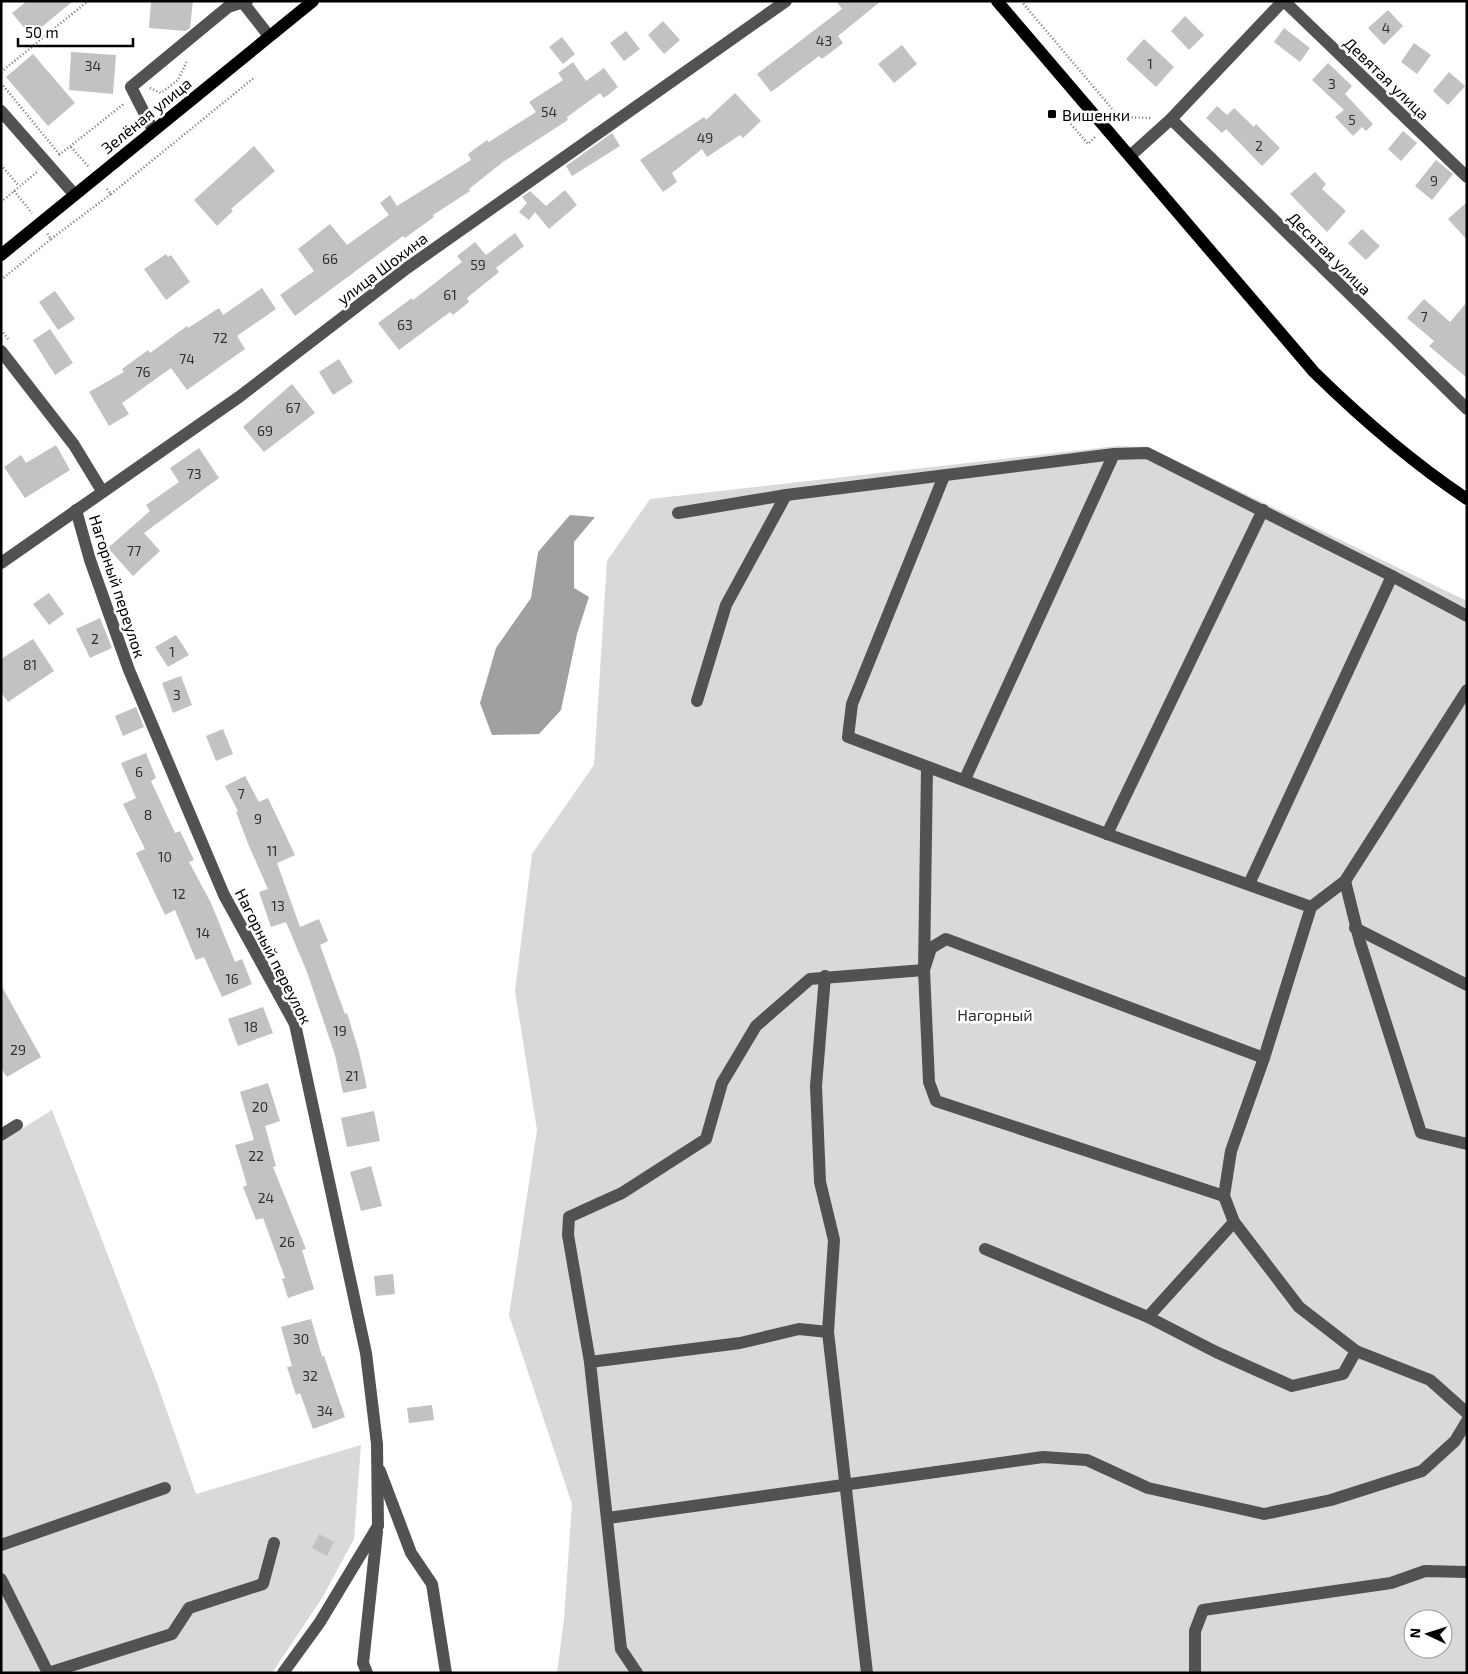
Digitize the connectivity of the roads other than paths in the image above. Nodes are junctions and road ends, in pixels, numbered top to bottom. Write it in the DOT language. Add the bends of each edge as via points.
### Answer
graph roads {
  1 [pos="313,1"];
  2 [pos="786,1"];
  3 [pos="998,1"];
  4 [pos="1284,1"];
  5 [pos="245,2"];
  6 [pos="270,36"];
  7 [pos="1,111"];
  8 [pos="1171,119"];
  9 [pos="153,130"];
  10 [pos="1130,156"];
  11 [pos="1467,177"];
  12 [pos="74,194"];
  13 [pos="1,255"];
  14 [pos="1,351"];
  15 [pos="1467,409"];
  16 [pos="1114,454"];
  17 [pos="944,476"];
  18 [pos="102,491"];
  19 [pos="786,494"];
  20 [pos="1467,499"];
  21 [pos="76,510"];
  22 [pos="1263,510"];
  23 [pos="678,513"];
  24 [pos="1,563"];
  25 [pos="1392,576"];
  26 [pos="1467,616"];
  27 [pos="1467,690"];
  28 [pos="697,701"];
  29 [pos="927,768"];
  30 [pos="964,779"];
  31 [pos="1107,834"];
  32 [pos="1344,881"];
  33 [pos="1248,884"];
  34 [pos="1311,907"];
  35 [pos="1355,928"];
  36 [pos="924,970"];
  37 [pos="825,976"];
  38 [pos="1467,985"];
  39 [pos="1264,1058"];
  40 [pos="17,1124"];
  41 [pos="1,1135"];
  42 [pos="1467,1144"];
  43 [pos="1224,1196"];
  44 [pos="1234,1222"];
  45 [pos="985,1249"];
  46 [pos="1148,1318"];
  47 [pos="828,1332"];
  48 [pos="1356,1351"];
  49 [pos="590,1362"];
  50 [pos="1467,1413"];
  51 [pos="1467,1420"];
  52 [pos="380,1471"];
  53 [pos="844,1485"];
  54 [pos="165,1488"];
  55 [pos="608,1518"];
  56 [pos="378,1525"];
  57 [pos="274,1543"];
  58 [pos="1,1544"];
  59 [pos="1467,1572"];
  60 [pos="1,1579"];
  61 [pos="283,1673"];
  62 [pos="367,1673"];
  63 [pos="446,1673"];
  64 [pos="638,1673"];
  65 [pos="867,1673"];
  66 [pos="1195,1673"];
  1 -- 6 [label="main road, Зелёная улица"];
  2 -- 18 [label="street, улица Шохина" via="407,268 239,397"];
  3 -- 10 [label="main road"];
  4 -- 8 [label="street"];
  4 -- 11 [label="street, Девятая улица"];
  5 -- 6 [label="street"];
  5 -- 9 [label="street" via="228,7 131,87"];
  6 -- 9 [label="main road, Зелёная улица"];
  7 -- 12 [label="street"];
  8 -- 10 [label="street"];
  8 -- 15 [label="street, Десятая улица"];
  9 -- 12 [label="main road, Зелёная улица"];
  10 -- 20 [label="main road" via="1314,372 1366,423 1420,467"];
  12 -- 13 [label="main road, Зелёная улица"];
  14 -- 18 [label="street" via="74,445"];
  16 -- 17 [label="street"];
  16 -- 22 [label="street" via="1147,453"];
  16 -- 30 [label="street"];
  17 -- 19 [label="street"];
  17 -- 29 [label="street" via="852,704 848,737"];
  18 -- 21 [label="street, улица Шохина"];
  19 -- 23 [label="street"];
  19 -- 28 [label="street" via="726,605"];
  21 -- 24 [label="street, улица Шохина"];
  21 -- 56 [label="street, Нагорный переулок" via="129,670 224,896 295,1024 366,1353 377,1444"];
  22 -- 25 [label="street"];
  22 -- 31 [label="street"];
  25 -- 26 [label="street"];
  25 -- 33 [label="street"];
  27 -- 32 [label="street"];
  29 -- 30 [label="street"];
  29 -- 36 [label="street"];
  30 -- 31 [label="street"];
  31 -- 33 [label="street"];
  32 -- 34 [label="street"];
  32 -- 35 [label="street"];
  33 -- 34 [label="street"];
  34 -- 39 [label="street"];
  35 -- 38 [label="street"];
  35 -- 42 [label="street" via="1421,1133"];
  36 -- 37 [label="street"];
  36 -- 39 [label="street" via="931,948 946,939"];
  36 -- 43 [label="street" via="929,1082 936,1101"];
  37 -- 47 [label="street" via="816,1086 820,1182 834,1240"];
  37 -- 49 [label="street" via="810,979 756,1026 722,1083 706,1139 622,1193 569,1217 568,1234"];
  39 -- 43 [label="street" via="1231,1151"];
  40 -- 41 [label="street"];
  43 -- 44 [label="street"];
  44 -- 46 [label="street"];
  44 -- 48 [label="street" via="1299,1306"];
  45 -- 46 [label="street"];
  46 -- 48 [label="street" via="1292,1386 1343,1374"];
  47 -- 49 [label="street" via="799,1329 740,1343"];
  47 -- 53 [label="street"];
  48 -- 50 [label="street" via="1430,1380"];
  49 -- 55 [label="street"];
  51 -- 53 [label="street" via="1455,1442 1422,1471 1331,1500 1264,1514 1148,1488 1087,1460 1043,1457"];
  52 -- 63 [label="street" via="411,1553 432,1584"];
  53 -- 55 [label="street"];
  53 -- 65 [label="street"];
  54 -- 58 [label="street"];
  55 -- 64 [label="street" via="620,1649"];
  56 -- 61 [label="street" via="320,1622"];
  56 -- 62 [label="street, Нагорный переулок" via="363,1663"];
  57 -- 60 [label="street" via="263,1584 189,1608 172,1634 48,1673"];
  59 -- 66 [label="street" via="1425,1571 1392,1583 1203,1610 1195,1631"];
}
